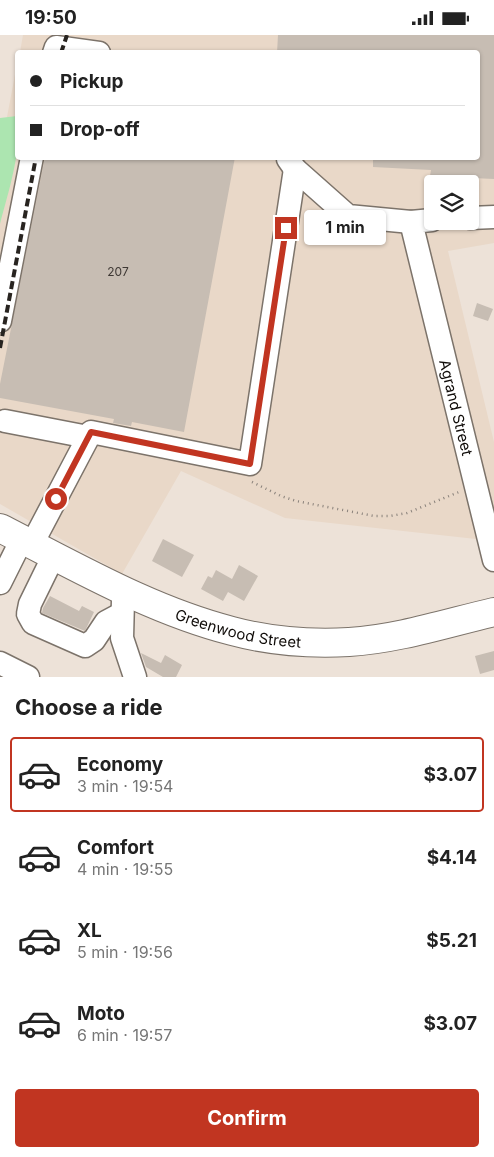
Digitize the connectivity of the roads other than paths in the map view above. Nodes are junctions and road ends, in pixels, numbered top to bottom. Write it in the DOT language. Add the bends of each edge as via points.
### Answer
graph roads {
  1 [pos="55,50"];
  2 [pos="78,50"];
  3 [pos="31,160"];
  4 [pos="291,163"];
  5 [pos="494,217"];
  6 [pos="479,218"];
  7 [pos="422,221"];
  8 [pos="0,321"];
  9 [pos="5,421"];
  10 [pos="88,437"];
  11 [pos="27,542"];
  12 [pos="494,559"];
  13 [pos="0,583"];
  14 [pos="124,603"];
  15 [pos="494,612"];
  16 [pos="0,663"];
  17 [pos="28,677"];
  18 [pos="135,677"];
  1 -- 2 [label="street" via="56,47"];
  3 -- 8 [label="street"];
  4 -- 7 [label="street" via="348,216"];
  4 -- 10 [label="street" via="250,464 91,432"];
  5 -- 6 [label="street"];
  7 -- 12 [label="street, Agrand Street" via="419,256"];
  9 -- 10 [label="street"];
  10 -- 11 [label="street"];
  11 -- 13 [label="street"];
  11 -- 14 [label="main road, Greenwood Street"];
  11 -- 14 [label="street" via="28,614 33,623 85,646 94,640"];
  14 -- 15 [label="main road, Greenwood Street" via="233,632 319,642 381,637"];
  14 -- 18 [label="street" via="122,638"];
  16 -- 17 [label="street"];
}
